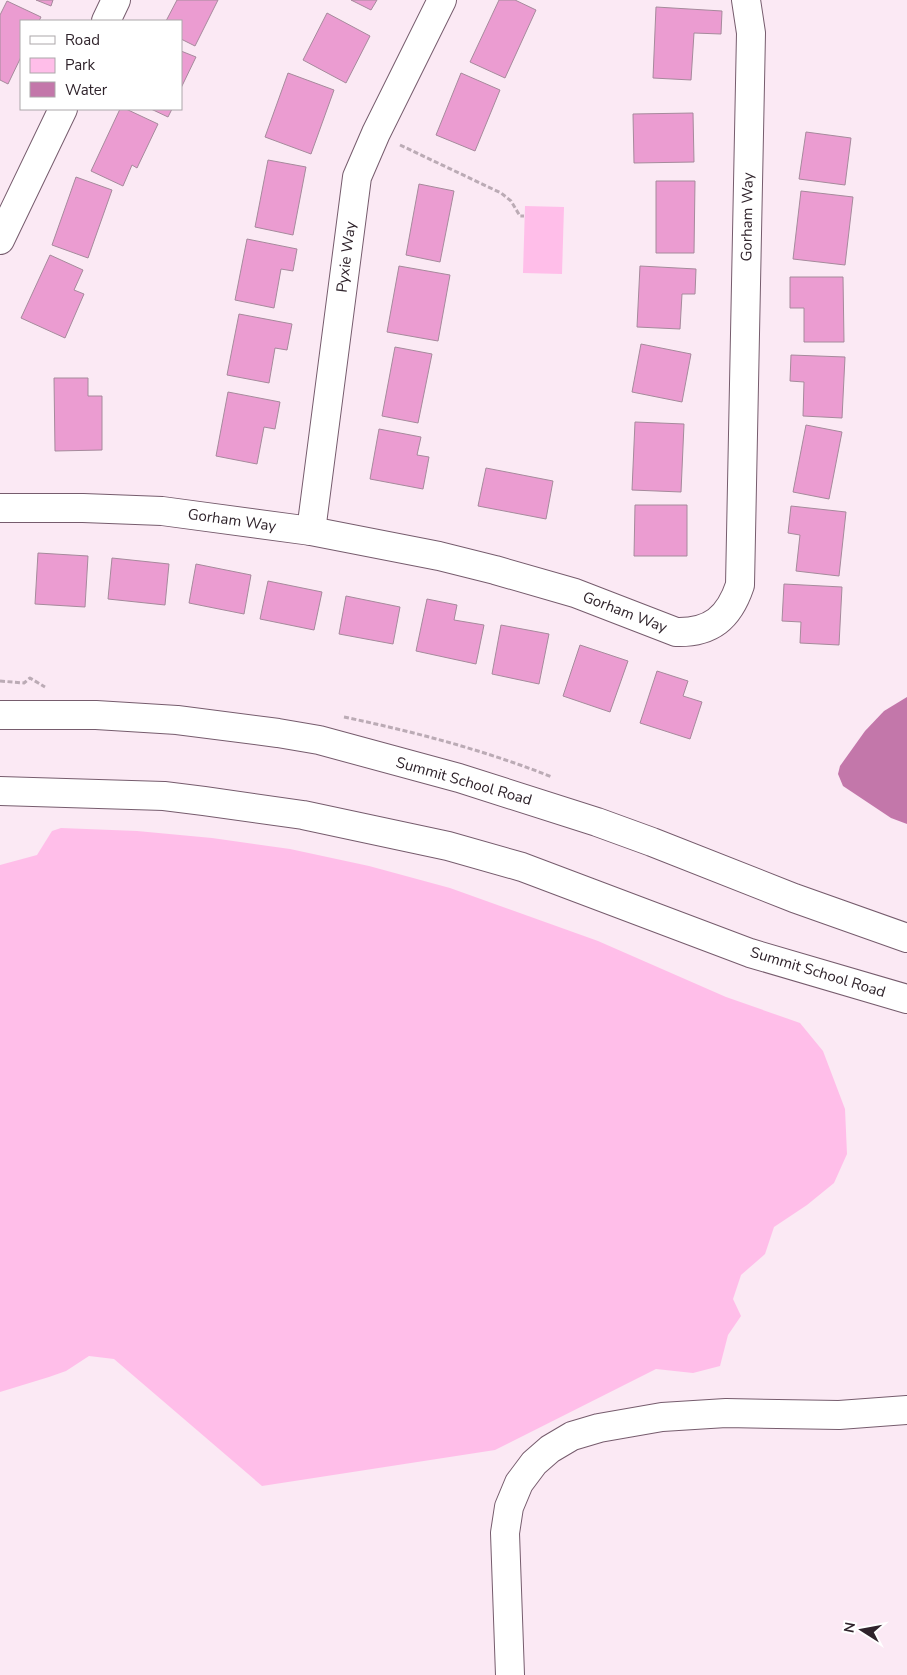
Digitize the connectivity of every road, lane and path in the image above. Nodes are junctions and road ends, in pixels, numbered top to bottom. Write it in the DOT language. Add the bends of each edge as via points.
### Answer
graph roads {
  1 [pos="116,0"];
  2 [pos="442,0"];
  3 [pos="746,0"];
  4 [pos="106,20"];
  5 [pos="63,110"];
  6 [pos="376,134"];
  7 [pos="524,216"];
  8 [pos="0,240"];
  9 [pos="0,508"];
  10 [pos="310,531"];
  11 [pos="0,681"];
  12 [pos="24,683"];
  13 [pos="0,715"];
  14 [pos="0,791"];
  15 [pos="907,938"];
  16 [pos="907,999"];
  17 [pos="907,1410"];
  18 [pos="510,1675"];
  1 -- 4 [label="street"];
  2 -- 6 [label="street, Pyxie Way"];
  3 -- 10 [label="street, Gorham Way" via="751,33 740,585 734,603 723,617 704,629 676,632 575,593 495,570"];
  5 -- 8 [label="street"];
  6 -- 7 [label="path" via="501,193 511,201 520,216"];
  6 -- 10 [label="street, Pyxie Way" via="357,177"];
  9 -- 10 [label="street, Gorham Way" via="162,511"];
  11 -- 12 [label="path"];
  13 -- 15 [label="street, Summit School Road" via="96,714 177,720 319,740 459,778 597,822"];
  14 -- 16 [label="street, Summit School Road" via="164,796 303,815 448,846 522,867 750,953"];
  17 -- 18 [label="street" via="838,1415 726,1413 662,1417 572,1436 550,1449 519,1483 509,1507 505,1533"];
}
